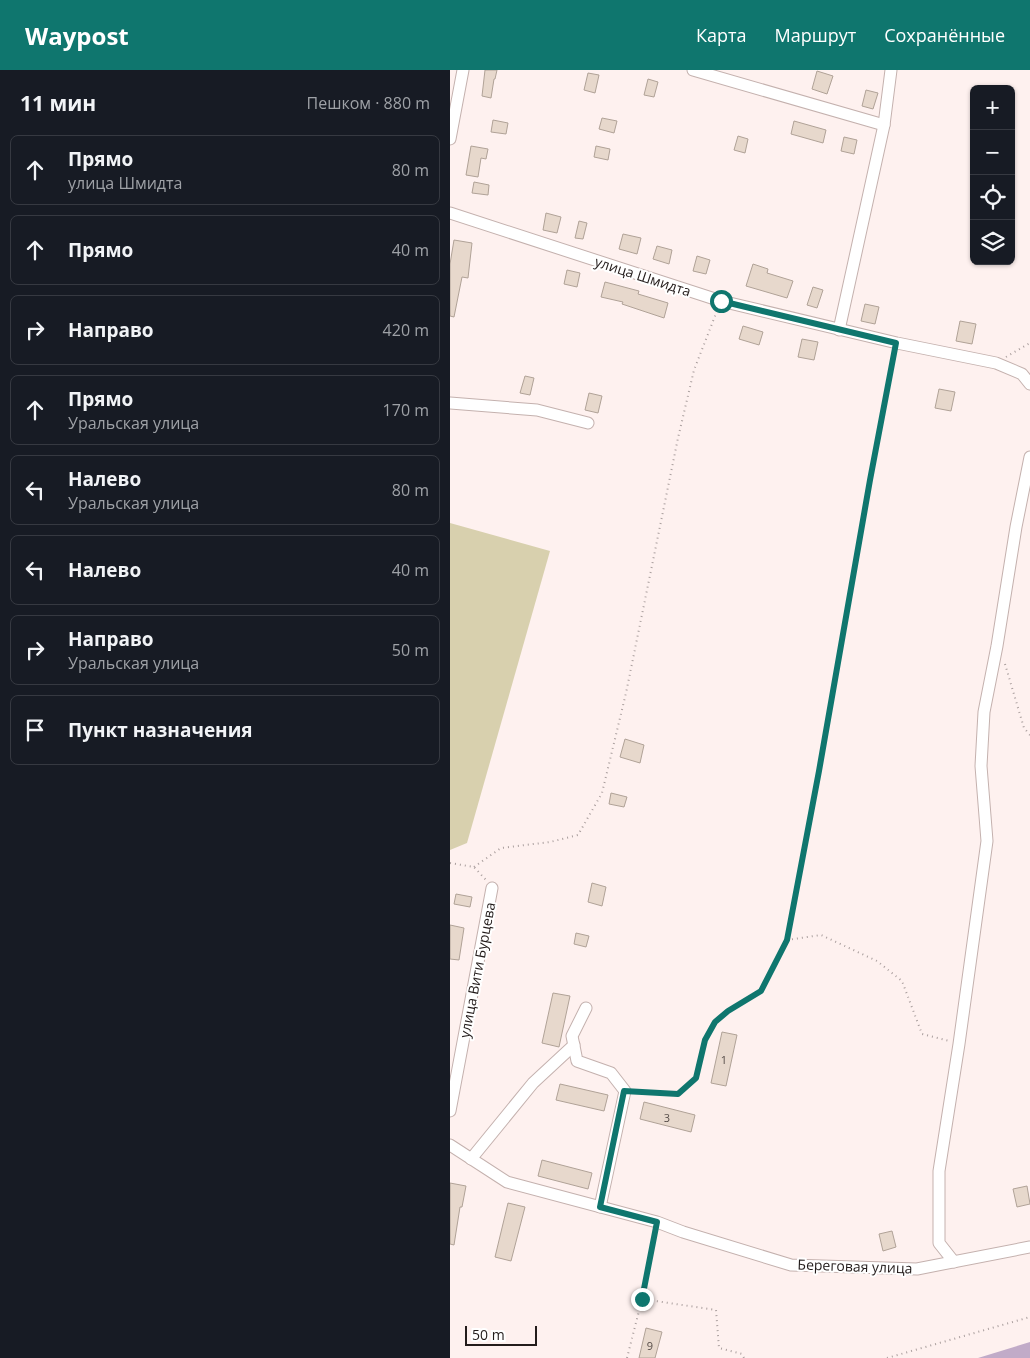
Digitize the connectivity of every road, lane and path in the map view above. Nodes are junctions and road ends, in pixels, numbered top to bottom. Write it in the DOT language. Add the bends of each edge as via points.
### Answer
graph roads {
  1 [pos="463,70"];
  2 [pos="693,70"];
  3 [pos="891,70"];
  4 [pos="884,125"];
  5 [pos="450,139"];
  6 [pos="450,213"];
  7 [pos="721,301"];
  8 [pos="838,330"];
  9 [pos="896,343"];
  10 [pos="1030,343"];
  11 [pos="996,363"];
  12 [pos="1030,384"];
  13 [pos="450,403"];
  14 [pos="588,423"];
  15 [pos="1030,457"];
  16 [pos="998,646"];
  17 [pos="1030,735"];
  18 [pos="450,863"];
  19 [pos="474,867"];
  20 [pos="492,888"];
  21 [pos="787,940"];
  22 [pos="586,1008"];
  23 [pos="960,1044"];
  24 [pos="574,1045"];
  25 [pos="624,1091"];
  26 [pos="450,1110"];
  27 [pos="450,1145"];
  28 [pos="471,1159"];
  29 [pos="600,1207"];
  30 [pos="657,1222"];
  31 [pos="1030,1248"];
  32 [pos="954,1262"];
  33 [pos="642,1299"];
  34 [pos="1030,1317"];
  35 [pos="627,1358"];
  36 [pos="744,1358"];
  37 [pos="887,1358"];
  1 -- 5 [label="street"];
  2 -- 4 [label="street"];
  3 -- 4 [label="street"];
  4 -- 8 [label="street"];
  6 -- 7 [label="street, улица Шмидта"];
  7 -- 8 [label="street, улица Шмидта"];
  7 -- 19 [label="path" via="694,370 602,793 578,835 501,848"];
  8 -- 9 [label="street, улица Шмидта"];
  9 -- 11 [label="street, улица Шмидта"];
  9 -- 21 [label="path"];
  10 -- 11 [label="path"];
  11 -- 12 [label="street, улица Шмидта" via="1022,374"];
  13 -- 14 [label="street" via="537,410"];
  15 -- 16 [label="street"];
  16 -- 17 [label="path" via="1024,728"];
  16 -- 23 [label="street" via="984,712 981,766 987,841"];
  18 -- 19 [label="path"];
  19 -- 20 [label="path"];
  20 -- 26 [label="street, улица Вити Бурцева"];
  21 -- 23 [label="path" via="821,936 877,961 902,981 922,1034"];
  21 -- 25 [label="path" via="761,991 715,1022 705,1040 696,1078 678,1094"];
  22 -- 24 [label="street" via="572,1036"];
  23 -- 32 [label="street" via="939,1171 939,1243"];
  24 -- 25 [label="street" via="577,1061 611,1072"];
  24 -- 28 [label="street" via="533,1084"];
  25 -- 29 [label="street"];
  27 -- 28 [label="street, Береговая улица"];
  28 -- 29 [label="street, Береговая улица" via="507,1182"];
  29 -- 30 [label="street, Береговая улица"];
  30 -- 32 [label="street, Береговая улица" via="791,1265 917,1268"];
  30 -- 33 [label="path"];
  31 -- 32 [label="street, Береговая улица"];
  33 -- 35 [label="path"];
  33 -- 36 [label="path" via="716,1310 719,1348 742,1354"];
  34 -- 37 [label="path"];
}
